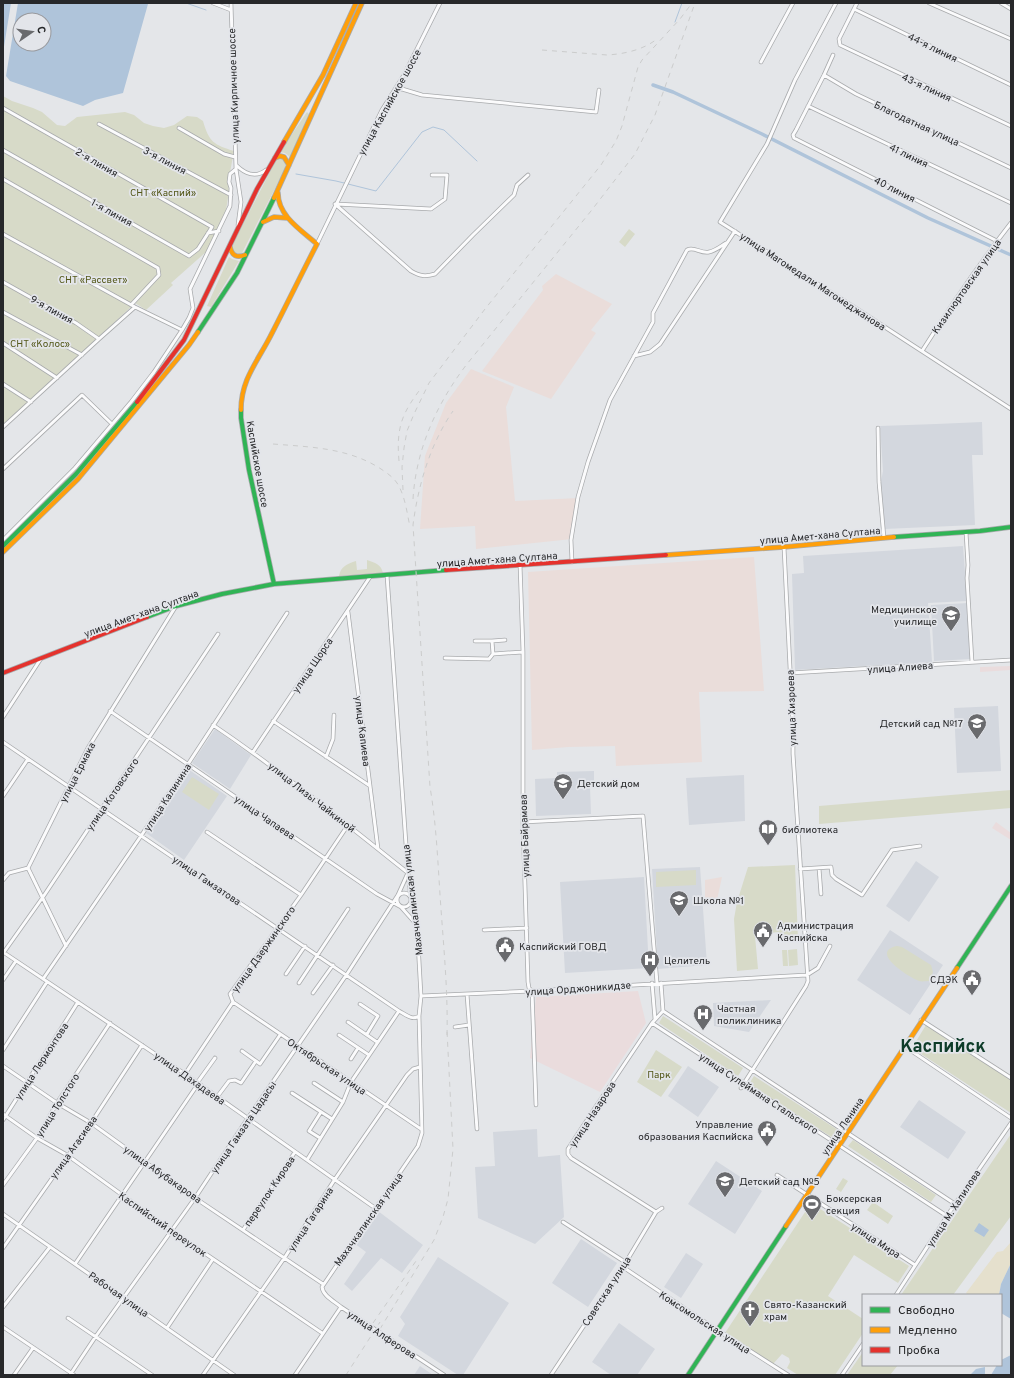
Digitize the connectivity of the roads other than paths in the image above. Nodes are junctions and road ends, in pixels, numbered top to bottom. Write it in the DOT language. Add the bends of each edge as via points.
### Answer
graph roads {
  1 [pos="213,3"];
  2 [pos="231,3"];
  3 [pos="356,3"];
  4 [pos="362,3"];
  5 [pos="440,3"];
  6 [pos="794,3"];
  7 [pos="836,3"];
  8 [pos="857,3"];
  9 [pos="929,3"];
  10 [pos="1000,3"];
  11 [pos="854,9"];
  12 [pos="1011,9"];
  13 [pos="231,10"];
  14 [pos="1011,39"];
  15 [pos="832,55"];
  16 [pos="761,62"];
  17 [pos="824,75"];
  18 [pos="1011,85"];
  19 [pos="598,90"];
  20 [pos="395,91"];
  21 [pos="808,106"];
  22 [pos="3,108"];
  23 [pos="99,124"];
  24 [pos="1011,126"];
  25 [pos="178,128"];
  26 [pos="3,150"];
  27 [pos="235,157"];
  28 [pos="275,158"];
  29 [pos="236,165"];
  30 [pos="290,165"];
  31 [pos="269,168"];
  32 [pos="1011,168"];
  33 [pos="236,170"];
  34 [pos="432,175"];
  35 [pos="528,175"];
  36 [pos="3,179"];
  37 [pos="277,191"];
  38 [pos="231,196"];
  39 [pos="1011,203"];
  40 [pos="335,204"];
  41 [pos="287,218"];
  42 [pos="1011,223"];
  43 [pos="260,225"];
  44 [pos="212,227"];
  45 [pos="238,230"];
  46 [pos="219,231"];
  47 [pos="735,231"];
  48 [pos="208,233"];
  49 [pos="3,234"];
  50 [pos="726,243"];
  51 [pos="996,243"];
  52 [pos="317,244"];
  53 [pos="230,247"];
  54 [pos="246,255"];
  55 [pos="3,282"];
  56 [pos="131,305"];
  57 [pos="135,307"];
  58 [pos="3,312"];
  59 [pos="182,330"];
  60 [pos="99,339"];
  61 [pos="3,343"];
  62 [pos="922,351"];
  63 [pos="82,356"];
  64 [pos="634,356"];
  65 [pos="58,378"];
  66 [pos="3,384"];
  67 [pos="31,402"];
  68 [pos="1011,409"];
  69 [pos="112,424"];
  70 [pos="4,425"];
  71 [pos="878,428"];
  72 [pos="3,469"];
  73 [pos="1011,528"];
  74 [pos="966,532"];
  75 [pos="884,538"];
  76 [pos="3,540"];
  77 [pos="3,546"];
  78 [pos="784,547"];
  79 [pos="3,552"];
  80 [pos="572,562"];
  81 [pos="520,564"];
  82 [pos="387,575"];
  83 [pos="370,577"];
  84 [pos="274,584"];
  85 [pos="176,606"];
  86 [pos="348,612"];
  87 [pos="287,613"];
  88 [pos="218,634"];
  89 [pos="505,640"];
  90 [pos="492,641"];
  91 [pos="474,642"];
  92 [pos="523,652"];
  93 [pos="493,654"];
  94 [pos="41,658"];
  95 [pos="445,658"];
  96 [pos="1011,660"];
  97 [pos="972,662"];
  98 [pos="3,673"];
  99 [pos="790,673"];
  100 [pos="110,711"];
  101 [pos="334,715"];
  102 [pos="3,717"];
  103 [pos="273,721"];
  104 [pos="213,725"];
  105 [pos="149,739"];
  106 [pos="3,742"];
  107 [pos="253,752"];
  108 [pos="326,757"];
  109 [pos="28,759"];
  110 [pos="187,765"];
  111 [pos="370,786"];
  112 [pos="69,787"];
  113 [pos="3,796"];
  114 [pos="102,809"];
  115 [pos="523,822"];
  116 [pos="348,824"];
  117 [pos="207,832"];
  118 [pos="141,836"];
  119 [pos="920,846"];
  120 [pos="378,849"];
  121 [pos="326,859"];
  122 [pos="28,868"];
  123 [pos="820,868"];
  124 [pos="800,869"];
  125 [pos="408,873"];
  126 [pos="3,880"];
  127 [pos="1011,886"];
  128 [pos="821,894"];
  129 [pos="301,895"];
  130 [pos="398,895"];
  131 [pos="43,897"];
  132 [pos="411,898"];
  133 [pos="392,903"];
  134 [pos="400,907"];
  135 [pos="348,908"];
  136 [pos="417,926"];
  137 [pos="278,928"];
  138 [pos="527,928"];
  139 [pos="484,930"];
  140 [pos="66,946"];
  141 [pos="306,946"];
  142 [pos="830,946"];
  143 [pos="4,952"];
  144 [pos="319,955"];
  145 [pos="16,961"];
  146 [pos="333,965"];
  147 [pos="286,974"];
  148 [pos="347,974"];
  149 [pos="807,975"];
  150 [pos="3,980"];
  151 [pos="45,980"];
  152 [pos="299,983"];
  153 [pos="659,983"];
  154 [pos="652,984"];
  155 [pos="532,991"];
  156 [pos="313,993"];
  157 [pos="467,994"];
  158 [pos="421,996"];
  159 [pos="78,1002"];
  160 [pos="233,1002"];
  161 [pos="360,1004"];
  162 [pos="398,1010"];
  163 [pos="663,1011"];
  164 [pos="419,1016"];
  165 [pos="655,1019"];
  166 [pos="921,1020"];
  167 [pos="348,1022"];
  168 [pos="110,1023"];
  169 [pos="652,1023"];
  170 [pos="469,1025"];
  171 [pos="455,1027"];
  172 [pos="367,1034"];
  173 [pos="280,1035"];
  174 [pos="339,1035"];
  175 [pos="377,1042"];
  176 [pos="142,1045"];
  177 [pos="298,1046"];
  178 [pos="904,1046"];
  179 [pos="358,1048"];
  180 [pos="3,1050"];
  181 [pos="242,1051"];
  182 [pos="369,1055"];
  183 [pos="215,1058"];
  184 [pos="351,1059"];
  185 [pos="256,1061"];
  186 [pos="3,1066"];
  187 [pos="420,1067"];
  188 [pos="753,1071"];
  189 [pos="185,1074"];
  190 [pos="1011,1078"];
  191 [pos="27,1082"];
  192 [pos="351,1082"];
  193 [pos="197,1083"];
  194 [pos="314,1083"];
  195 [pos="745,1083"];
  196 [pos="741,1088"];
  197 [pos="292,1093"];
  198 [pos="217,1097"];
  199 [pos="343,1102"];
  200 [pos="57,1103"];
  201 [pos="536,1105"];
  202 [pos="386,1106"];
  203 [pos="321,1112"];
  204 [pos="4,1115"];
  205 [pos="248,1118"];
  206 [pos="1011,1118"];
  207 [pos="332,1119"];
  208 [pos="3,1120"];
  209 [pos="91,1123"];
  210 [pos="1011,1123"];
  211 [pos="421,1129"];
  212 [pos="477,1129"];
  213 [pos="847,1132"];
  214 [pos="37,1138"];
  215 [pos="320,1138"];
  216 [pos="838,1145"];
  217 [pos="295,1152"];
  218 [pos="67,1155"];
  219 [pos="307,1160"];
  220 [pos="145,1162"];
  221 [pos="778,1175"];
  222 [pos="335,1179"];
  223 [pos="3,1185"];
  224 [pos="807,1195"];
  225 [pos="123,1196"];
  226 [pos="196,1198"];
  227 [pos="955,1204"];
  228 [pos="375,1208"];
  229 [pos="662,1208"];
  230 [pos="656,1212"];
  231 [pos="3,1214"];
  232 [pos="947,1216"];
  233 [pos="564,1222"];
  234 [pos="19,1226"];
  235 [pos="243,1230"];
  236 [pos="172,1231"];
  237 [pos="50,1246"];
  238 [pos="3,1248"];
  239 [pos="285,1257"];
  240 [pos="213,1259"];
  241 [pos="625,1262"];
  242 [pos="75,1264"];
  243 [pos="915,1265"];
  244 [pos="623,1268"];
  245 [pos="323,1284"];
  246 [pos="260,1291"];
  247 [pos="322,1291"];
  248 [pos="897,1294"];
  249 [pos="124,1297"];
  250 [pos="3,1307"];
  251 [pos="341,1307"];
  252 [pos="68,1318"];
  253 [pos="3,1327"];
  254 [pos="166,1328"];
  255 [pos="718,1330"];
  256 [pos="322,1333"];
  257 [pos="96,1336"];
  258 [pos="862,1345"];
  259 [pos="33,1348"];
  260 [pos="213,1360"];
  261 [pos="71,1374"];
  262 [pos="14,1375"];
  263 [pos="152,1375"];
  264 [pos="203,1375"];
  265 [pos="234,1375"];
  266 [pos="295,1375"];
  267 [pos="444,1375"];
  268 [pos="551,1375"];
  269 [pos="688,1375"];
  270 [pos="788,1375"];
  271 [pos="842,1375"];
  1 -- 13 [label="street"];
  2 -- 13 [label="street, улица Кирпичное шоссе"];
  3 -- 28 [label="main road" via="323,75"];
  4 -- 30 [label="main road"];
  5 -- 20 [label="street, улица Каспийское шоссе"];
  6 -- 16 [label="street"];
  7 -- 47 [label="street" via="795,80 767,144 720,222"];
  8 -- 11 [label="street"];
  9 -- 14 [label="street"];
  10 -- 12 [label="street"];
  11 -- 18 [label="street, 44-я линия"];
  11 -- 24 [label="street, 43-я линия" via="839,39 840,45"];
  13 -- 27 [label="street, улица Кирпичное шоссе"];
  15 -- 17 [label="street"];
  17 -- 21 [label="street"];
  17 -- 32 [label="street, Благодатная улица" via="856,94"];
  19 -- 20 [label="street" via="596,112 422,95 402,88"];
  20 -- 40 [label="street, улица Каспийское шоссе" via="382,110"];
  21 -- 39 [label="street, 41 линия"];
  21 -- 51 [label="street, 40 линия" via="793,135 794,138"];
  22 -- 44 [label="street, 2-я линия"];
  23 -- 38 [label="street, 3-я линия"];
  25 -- 27 [label="street" via="224,154"];
  26 -- 48 [label="street, 1-я линия" via="189,256 198,249"];
  27 -- 29 [label="street, улица Кирпичное шоссе"];
  28 -- 30 [label="main road" via="283,156"];
  28 -- 31 [label="main road"];
  29 -- 31 [label="street" via="247,174 254,175 262,174"];
  29 -- 33 [label="street, улица Кирпичное шоссе"];
  30 -- 37 [label="main road"];
  31 -- 45 [label="main road"];
  33 -- 38 [label="street" via="230,174"];
  33 -- 45 [label="street" via="241,202"];
  34 -- 40 [label="street" via="446,176 445,199 431,209"];
  35 -- 40 [label="street" via="517,185 514,195 435,274 428,276 420,276 411,271"];
  36 -- 56 [label="street" via="158,268 159,275"];
  37 -- 41 [label="main road" via="280,208"];
  37 -- 43 [label="main road"];
  38 -- 46 [label="street" via="230,206"];
  40 -- 52 [label="street, улица Каспийское шоссе"];
  41 -- 43 [label="main road" via="273,217"];
  41 -- 52 [label="main road"];
  42 -- 51 [label="street, Кизилюртовская улица"];
  43 -- 54 [label="main road"];
  44 -- 48 [label="street, 1-я линия"];
  45 -- 53 [label="main road"];
  46 -- 48 [label="street"];
  46 -- 59 [label="street" via="190,289 192,308"];
  47 -- 50 [label="street, улица Магомедали Магомеджановa"];
  47 -- 62 [label="street, улица Магомедали Магомеджановa"];
  49 -- 56 [label="street"];
  50 -- 64 [label="street, улица Магомедали Магомеджановa" via="660,344 650,352"];
  50 -- 64 [label="street" via="707,253 692,248 687,250 653,313 654,322"];
  51 -- 62 [label="street, Кизилюртовская улица"];
  52 -- 84 [label="main road, Каспийское шоссе" via="246,380 241,397 241,418 249,470"];
  53 -- 54 [label="main road" via="236,257"];
  53 -- 77 [label="main road" via="180,346 76,474"];
  54 -- 79 [label="main road" via="237,273 189,345 78,479"];
  55 -- 60 [label="street, 9-я линия" via="76,323"];
  56 -- 57 [label="street"];
  57 -- 59 [label="street"];
  57 -- 60 [label="street"];
  58 -- 63 [label="street"];
  59 -- 69 [label="street" via="154,372"];
  60 -- 63 [label="street"];
  61 -- 65 [label="street"];
  62 -- 68 [label="street, улица Магомедали Магомеджановa"];
  63 -- 65 [label="street"];
  64 -- 80 [label="street" via="610,400 588,462 578,497 571,540"];
  65 -- 67 [label="street"];
  66 -- 67 [label="street"];
  67 -- 70 [label="street"];
  69 -- 72 [label="street" via="82,395"];
  69 -- 76 [label="street" via="75,468"];
  71 -- 75 [label="street"];
  73 -- 74 [label="main road, улица Амет-хана Султана"];
  74 -- 75 [label="main road, улица Амет-хана Султана"];
  74 -- 97 [label="street"];
  75 -- 78 [label="main road, улица Амет-хана Султана"];
  78 -- 80 [label="main road, улица Амет-хана Султана"];
  78 -- 99 [label="street, улица Хизроева"];
  80 -- 81 [label="main road, улица Амет-хана Султана"];
  81 -- 82 [label="main road, улица Амет-хана Султана"];
  81 -- 92 [label="street, улица Байрамова"];
  82 -- 83 [label="main road, улица Амет-хана Султана"];
  82 -- 125 [label="street, Махачкалинская улица"];
  83 -- 84 [label="main road, улица Амет-хана Султана"];
  83 -- 86 [label="street, улица Щорса"];
  84 -- 85 [label="main road, улица Амет-хана Султана"];
  85 -- 94 [label="main road, улица Амет-хана Султана"];
  85 -- 100 [label="street, улица Ермака"];
  86 -- 103 [label="street, улица Щорса"];
  86 -- 111 [label="street, улица Капиева"];
  87 -- 104 [label="street, улица Калинина"];
  88 -- 105 [label="street, улица Котовского"];
  89 -- 90 [label="street"];
  90 -- 91 [label="street"];
  90 -- 93 [label="street"];
  92 -- 93 [label="street"];
  92 -- 115 [label="street, улица Байрамова"];
  93 -- 95 [label="street" via="489,659"];
  94 -- 98 [label="main road, улица Амет-хана Султана"];
  94 -- 102 [label="street"];
  96 -- 97 [label="street, улица Алиева"];
  97 -- 99 [label="street, улица Алиева"];
  99 -- 124 [label="street, улица Хизроева"];
  100 -- 105 [label="street, улица Чапаева"];
  100 -- 112 [label="street, улица Ермака"];
  101 -- 108 [label="street" via="333,739"];
  103 -- 107 [label="street, улица Щорса"];
  103 -- 108 [label="street"];
  104 -- 107 [label="street, улица Лизы Чайкиной"];
  104 -- 110 [label="street, улица Калинина"];
  105 -- 110 [label="street, улица Чапаева"];
  105 -- 114 [label="street, улица Котовского"];
  106 -- 109 [label="street, улица Гамзатова"];
  107 -- 116 [label="street, улица Лизы Чайкиной"];
  108 -- 111 [label="street"];
  109 -- 112 [label="street, улица Гамзатова"];
  109 -- 113 [label="street"];
  110 -- 118 [label="street, улица Калинина"];
  110 -- 121 [label="street, улица Чапаева"];
  111 -- 120 [label="street, улица Капиева"];
  112 -- 114 [label="street, улица Гамзатова"];
  112 -- 122 [label="street, улица Ермака"];
  114 -- 118 [label="street, улица Гамзатова"];
  114 -- 131 [label="street, улица Котовского"];
  115 -- 138 [label="street, улица Байрамова"];
  115 -- 153 [label="street" via="643,816"];
  116 -- 120 [label="street, улица Лизы Чайкиной"];
  116 -- 121 [label="street, улица Дзержинского"];
  117 -- 129 [label="street"];
  118 -- 137 [label="street, улица Гамзатова"];
  118 -- 140 [label="street, улица Калинина"];
  119 -- 123 [label="street" via="892,850 862,895 836,879 832,875 831,867"];
  120 -- 125 [label="street, улица Лизы Чайкиной"];
  121 -- 129 [label="street, улица Дзержинского"];
  121 -- 133 [label="street, улица Чапаева"];
  122 -- 126 [label="street" via="9,873"];
  122 -- 131 [label="street"];
  123 -- 124 [label="street"];
  123 -- 128 [label="street"];
  124 -- 149 [label="street, улица Хизроева"];
  125 -- 130 [label="street, улица Гамзата Цадасы"];
  125 -- 132 [label="street, Махачкалинская улица"];
  127 -- 166 [label="main road, улица Ленина"];
  129 -- 137 [label="street, улица Дзержинского"];
  130 -- 132 [label="street" via="402,893"];
  130 -- 133 [label="street, улица Гамзата Цадасы"];
  130 -- 134 [label="street" via="396,902"];
  131 -- 140 [label="street"];
  131 -- 143 [label="street, улица Котовского"];
  132 -- 134 [label="street" via="409,905 405,908"];
  132 -- 136 [label="street, Махачкалинская улица"];
  133 -- 134 [label="street, улица Чапаева"];
  133 -- 148 [label="street, улица Гамзата Цадасы"];
  134 -- 136 [label="street, улица Чапаева"];
  135 -- 144 [label="street"];
  136 -- 158 [label="street, Махачкалинская улица"];
  137 -- 141 [label="street, улица Гамзатова"];
  137 -- 160 [label="street, улица Дзержинского" via="230,994"];
  138 -- 139 [label="street"];
  138 -- 155 [label="street, улица Байрамова" via="529,988"];
  140 -- 151 [label="street, улица Калинина"];
  141 -- 144 [label="street, улица Гамзатова"];
  141 -- 147 [label="street"];
  142 -- 149 [label="street" via="818,968"];
  143 -- 145 [label="street, улица Дахадаева"];
  144 -- 146 [label="street, улица Гамзатова"];
  144 -- 152 [label="street"];
  145 -- 150 [label="street"];
  145 -- 151 [label="street, улица Дахадаева"];
  146 -- 148 [label="street, улица Гамзатова"];
  146 -- 156 [label="street"];
  148 -- 162 [label="street, улица Гамзатова"];
  148 -- 177 [label="street, улица Гамзата Цадасы"];
  149 -- 153 [label="street, улица Орджоникидзе"];
  149 -- 188 [label="street, улица Хизроева" via="808,981 801,994"];
  151 -- 159 [label="street, улица Дахадаева"];
  151 -- 180 [label="street, улица Калинина"];
  153 -- 154 [label="street, улица Орджоникидзе"];
  153 -- 163 [label="street"];
  154 -- 155 [label="street, улица Орджоникидзе"];
  154 -- 165 [label="street"];
  155 -- 157 [label="street, улица Орджоникидзе"];
  155 -- 201 [label="street, улица Байрамова"];
  157 -- 158 [label="street, улица Орджоникидзе"];
  157 -- 170 [label="street"];
  158 -- 164 [label="street, Махачкалинская улица"];
  159 -- 168 [label="street, улица Дахадаева"];
  159 -- 191 [label="street, улица Лермонтова"];
  160 -- 173 [label="street, Октябрьская улица"];
  160 -- 189 [label="street, улица Дзержинского"];
  161 -- 172 [label="street" via="378,1016"];
  162 -- 164 [label="street, улица Гамзатова" via="415,1019"];
  162 -- 175 [label="street"];
  163 -- 165 [label="street, улица Назарова"];
  163 -- 188 [label="street, улица Сулеймана Стальского"];
  164 -- 187 [label="street, Махачкалинская улица"];
  165 -- 169 [label="street, улица Назарова"];
  166 -- 178 [label="main road, улица Ленина"];
  166 -- 190 [label="street"];
  167 -- 172 [label="street"];
  168 -- 176 [label="street, улица Дахадаева"];
  168 -- 200 [label="street, улица Толстого"];
  169 -- 195 [label="street, улица Сулеймана Стальского"];
  169 -- 230 [label="street, улица Назарова" via="568,1149 568,1154"];
  170 -- 171 [label="street"];
  170 -- 212 [label="street"];
  172 -- 175 [label="street"];
  173 -- 177 [label="street, Октябрьская улица"];
  173 -- 185 [label="street" via="260,1064"];
  174 -- 179 [label="street"];
  175 -- 182 [label="street"];
  176 -- 189 [label="street, улица Дахадаева"];
  176 -- 209 [label="street, улица Агасиева"];
  177 -- 192 [label="street, Октябрьская улица"];
  177 -- 205 [label="street, улица Гамзата Цадасы"];
  178 -- 206 [label="street"];
  178 -- 213 [label="main road, улица Ленина"];
  179 -- 182 [label="street"];
  179 -- 184 [label="street"];
  181 -- 185 [label="street"];
  182 -- 192 [label="street"];
  183 -- 193 [label="street"];
  185 -- 198 [label="street" via="241,1083 229,1081"];
  186 -- 191 [label="street, улица Абубакарова"];
  187 -- 202 [label="street, улица Гагарина" via="409,1072"];
  187 -- 211 [label="street, Махачкалинская улица"];
  188 -- 195 [label="street"];
  188 -- 213 [label="street, улица Сулеймана Стальского"];
  189 -- 193 [label="street, улица Дахадаева"];
  191 -- 200 [label="street, улица Абубакарова"];
  191 -- 204 [label="street, улица Лермонтова"];
  192 -- 199 [label="street"];
  192 -- 202 [label="street, Октябрьская улица"];
  193 -- 198 [label="street, улица Дахадаева"];
  193 -- 220 [label="street"];
  194 -- 199 [label="street"];
  195 -- 196 [label="street"];
  195 -- 216 [label="street, улица Сулеймана Стальского"];
  197 -- 203 [label="street"];
  198 -- 205 [label="street, улица Дахадаева"];
  199 -- 207 [label="street"];
  200 -- 209 [label="street, улица Абубакарова"];
  200 -- 214 [label="street, улица Толстого"];
  202 -- 211 [label="street, Октябрьская улица"];
  202 -- 222 [label="street, улица Гагарина"];
  203 -- 207 [label="street"];
  203 -- 215 [label="street" via="309,1131"];
  204 -- 208 [label="street, улица Лермонтова"];
  204 -- 214 [label="street, Каспийский переулок"];
  205 -- 217 [label="street, улица Дахадаева"];
  205 -- 226 [label="street, улица Гамзата Цадасы"];
  207 -- 215 [label="street"];
  209 -- 218 [label="street, улица Агасиева"];
  209 -- 220 [label="street, улица Абубакарова"];
  210 -- 227 [label="street, улица М. Халилова"];
  211 -- 228 [label="street, Махачкалинская улица" via="418,1146"];
  213 -- 216 [label="main road, улица Ленина"];
  213 -- 227 [label="street, улица Сулеймана Стальского"];
  214 -- 218 [label="street, Каспийский переулок"];
  214 -- 223 [label="street, улица Толстого"];
  215 -- 219 [label="street"];
  216 -- 224 [label="main road, улица Ленина"];
  216 -- 232 [label="street, улица Сулеймана Стальского"];
  217 -- 219 [label="street, улица Дахадаева"];
  217 -- 235 [label="street, переулок Кирова"];
  218 -- 225 [label="street, Каспийский переулок"];
  218 -- 234 [label="street, улица Агасиева"];
  219 -- 222 [label="street, улица Дахадаева"];
  220 -- 225 [label="street"];
  220 -- 226 [label="street, улица Абубакарова"];
  221 -- 224 [label="street, улица Мира"];
  222 -- 228 [label="street, улица Дахадаева"];
  222 -- 239 [label="street, улица Гагарина"];
  224 -- 243 [label="street, улица Мира"];
  224 -- 255 [label="main road, улица Ленина"];
  225 -- 236 [label="street, Каспийский переулок"];
  225 -- 242 [label="street"];
  226 -- 235 [label="street, улица Абубакарова"];
  226 -- 236 [label="street, улица Гамзата Цадасы"];
  227 -- 232 [label="street, улица М. Халилова"];
  228 -- 245 [label="street, Махачкалинская улица"];
  229 -- 230 [label="street, Советская улица"];
  230 -- 241 [label="street, Советская улица"];
  231 -- 234 [label="street, Рабочая улица"];
  232 -- 243 [label="street, улица М. Халилова"];
  233 -- 241 [label="street"];
  234 -- 237 [label="street, Рабочая улица"];
  234 -- 238 [label="street, улица Агасиева"];
  235 -- 239 [label="street, улица Абубакарова"];
  236 -- 240 [label="street, Каспийский переулок"];
  236 -- 249 [label="street, улица Гамзата Цадасы"];
  237 -- 242 [label="street, Рабочая улица"];
  237 -- 250 [label="street"];
  239 -- 245 [label="street, улица Абубакарова"];
  239 -- 246 [label="street, улица Гагарина"];
  240 -- 246 [label="street, Каспийский переулок"];
  240 -- 254 [label="street"];
  241 -- 244 [label="street, Советская улица"];
  242 -- 249 [label="street, Рабочая улица"];
  243 -- 248 [label="street, улица М. Халилова"];
  244 -- 255 [label="street, Комсомольская улица"];
  244 -- 268 [label="street, Советская улица"];
  245 -- 247 [label="street, Махачкалинская улица"];
  246 -- 256 [label="street, Каспийский переулок"];
  246 -- 260 [label="street, улица Гагарина"];
  247 -- 251 [label="street, улица Алферова"];
  249 -- 254 [label="street, Рабочая улица"];
  249 -- 257 [label="street, улица Гамзата Цадасы"];
  251 -- 256 [label="street"];
  251 -- 267 [label="street, улица Алферова"];
  252 -- 257 [label="street"];
  253 -- 259 [label="street"];
  254 -- 260 [label="street, Рабочая улица"];
  255 -- 269 [label="main road, улица Ленина"];
  255 -- 270 [label="street, Комсомольская улица"];
  256 -- 266 [label="street"];
  257 -- 261 [label="street, улица Гамзата Цадасы"];
  257 -- 263 [label="street"];
  258 -- 271 [label="street"];
  259 -- 261 [label="street"];
  259 -- 262 [label="street"];
  260 -- 264 [label="street, улица Гагарина"];
  260 -- 265 [label="street, Рабочая улица"];
}
